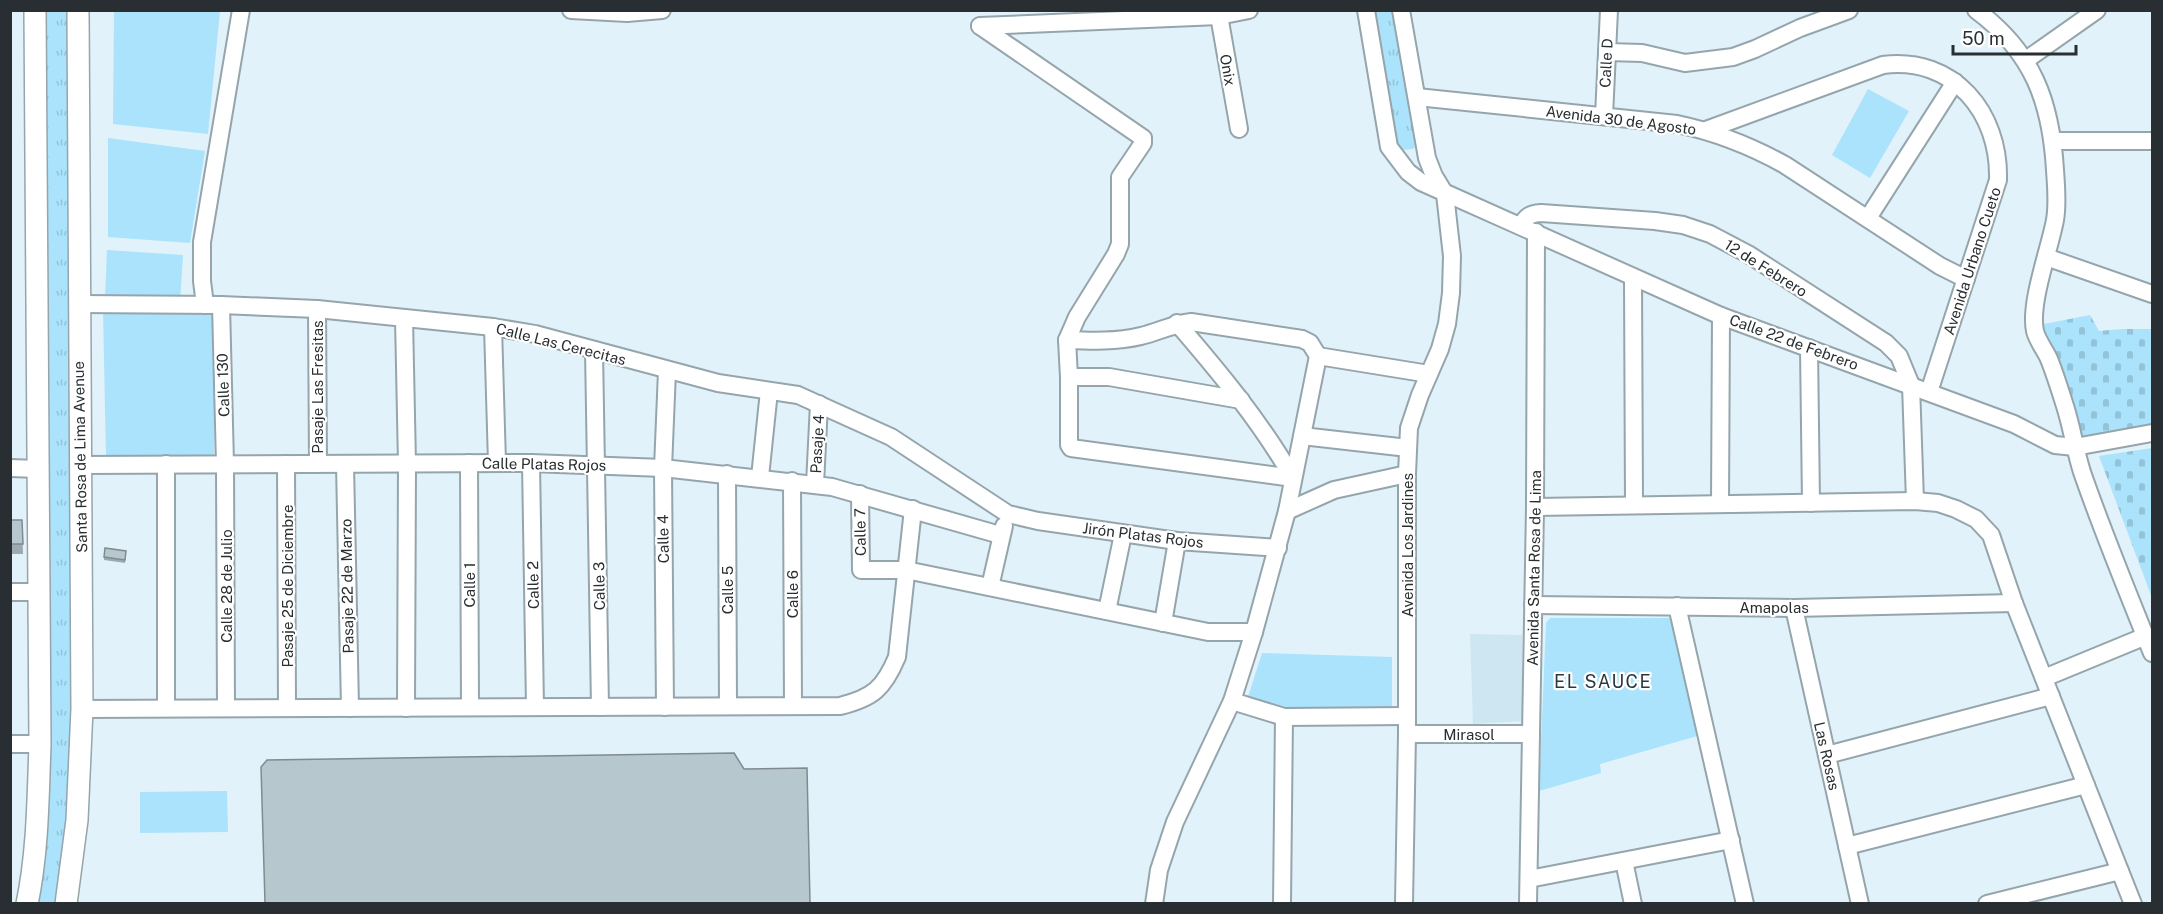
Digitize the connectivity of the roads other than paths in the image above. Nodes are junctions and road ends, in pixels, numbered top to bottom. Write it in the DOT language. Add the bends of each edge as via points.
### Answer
graph roads {
  1 [pos="36,10"];
  2 [pos="78,10"];
  3 [pos="241,10"];
  4 [pos="662,10"];
  5 [pos="1249,10"];
  6 [pos="1366,10"];
  7 [pos="1401,10"];
  8 [pos="1609,10"];
  9 [pos="1849,10"];
  10 [pos="1976,10"];
  11 [pos="2097,10"];
  12 [pos="572,11"];
  13 [pos="627,12"];
  14 [pos="1218,13"];
  15 [pos="1607,52"];
  16 [pos="2026,60"];
  17 [pos="1955,82"];
  18 [pos="1417,97"];
  19 [pos="1604,116"];
  20 [pos="1239,129"];
  21 [pos="1706,130"];
  22 [pos="2054,141"];
  23 [pos="2152,141"];
  24 [pos="1445,194"];
  25 [pos="1868,218"];
  26 [pos="1528,229"];
  27 [pos="2046,257"];
  28 [pos="1633,278"];
  29 [pos="1966,279"];
  30 [pos="2152,294"];
  31 [pos="78,304"];
  32 [pos="213,305"];
  33 [pos="317,309"];
  34 [pos="1721,316"];
  35 [pos="404,318"];
  36 [pos="1177,323"];
  37 [pos="494,327"];
  38 [pos="1067,340"];
  39 [pos="1809,348"];
  40 [pos="594,350"];
  41 [pos="1318,356"];
  42 [pos="667,371"];
  43 [pos="1429,374"];
  44 [pos="1069,377"];
  45 [pos="1911,385"];
  46 [pos="769,391"];
  47 [pos="1929,392"];
  48 [pos="1241,400"];
  49 [pos="819,404"];
  50 [pos="2152,433"];
  51 [pos="1302,436"];
  52 [pos="2075,447"];
  53 [pos="1408,448"];
  54 [pos="469,463"];
  55 [pos="497,463"];
  56 [pos="531,463"];
  57 [pos="166,464"];
  58 [pos="225,464"];
  59 [pos="286,464"];
  60 [pos="318,464"];
  61 [pos="345,464"];
  62 [pos="407,464"];
  63 [pos="80,465"];
  64 [pos="597,465"];
  65 [pos="10,468"];
  66 [pos="663,468"];
  67 [pos="38,469"];
  68 [pos="727,474"];
  69 [pos="1407,474"];
  70 [pos="760,477"];
  71 [pos="1293,478"];
  72 [pos="792,481"];
  73 [pos="815,484"];
  74 [pos="860,494"];
  75 [pos="1915,501"];
  76 [pos="1811,503"];
  77 [pos="1720,504"];
  78 [pos="1634,506"];
  79 [pos="1535,507"];
  80 [pos="913,509"];
  81 [pos="1287,511"];
  82 [pos="1008,514"];
  83 [pos="1123,534"];
  84 [pos="1000,535"];
  85 [pos="1177,541"];
  86 [pos="1278,548"];
  87 [pos="906,570"];
  88 [pos="990,586"];
  89 [pos="10,592"];
  90 [pos="38,592"];
  91 [pos="2014,603"];
  92 [pos="1533,605"];
  93 [pos="1677,606"];
  94 [pos="1794,608"];
  95 [pos="1107,611"];
  96 [pos="1163,622"];
  97 [pos="1254,632"];
  98 [pos="2146,636"];
  99 [pos="2152,653"];
  100 [pos="2043,678"];
  101 [pos="2050,696"];
  102 [pos="1232,701"];
  103 [pos="728,706"];
  104 [pos="793,706"];
  105 [pos="470,707"];
  106 [pos="535,707"];
  107 [pos="600,707"];
  108 [pos="665,707"];
  109 [pos="166,708"];
  110 [pos="226,708"];
  111 [pos="287,708"];
  112 [pos="350,708"];
  113 [pos="406,708"];
  114 [pos="82,709"];
  115 [pos="1407,716"];
  116 [pos="1284,717"];
  117 [pos="1407,734"];
  118 [pos="1531,734"];
  119 [pos="10,744"];
  120 [pos="40,744"];
  121 [pos="1827,755"];
  122 [pos="2086,785"];
  123 [pos="1731,840"];
  124 [pos="1847,846"];
  125 [pos="1624,861"];
  126 [pos="2120,871"];
  127 [pos="1529,879"];
  128 [pos="27,903"];
  129 [pos="66,903"];
  130 [pos="1154,903"];
  131 [pos="1282,903"];
  132 [pos="1404,903"];
  133 [pos="1528,903"];
  134 [pos="1632,903"];
  135 [pos="1745,903"];
  136 [pos="1860,903"];
  137 [pos="1987,903"];
  138 [pos="2133,903"];
  1 -- 67 [label="main road"];
  2 -- 31 [label="main road, Santa Rosa de Lima Avenue"];
  3 -- 32 [label="street, Calle 130" via="202,242 202,281"];
  4 -- 13 [label="street"];
  5 -- 14 [label="street"];
  6 -- 24 [label="street, Calle 22 de Febrero" via="1389,147 1408,172"];
  7 -- 18 [label="street"];
  8 -- 15 [label="street, Calle D"];
  9 -- 15 [label="street" via="1733,57 1685,63 1642,53"];
  10 -- 16 [label="street"];
  11 -- 16 [label="street"];
  12 -- 13 [label="street"];
  14 -- 20 [label="street, Onix"];
  14 -- 38 [label="street" via="981,26 1143,138 1119,177 1120,244"];
  15 -- 19 [label="street, Calle D"];
  16 -- 22 [label="street" via="2036,78"];
  17 -- 21 [label="street, Avenida Urbano Cueto" via="1922,65 1883,65"];
  17 -- 25 [label="street"];
  17 -- 29 [label="street, Avenida Urbano Cueto" via="1972,98 1984,118 1998,159 1998,180"];
  18 -- 19 [label="street, Avenida 30 de Agosto"];
  18 -- 24 [label="street" via="1427,158"];
  19 -- 21 [label="street, Avenida 30 de Agosto"];
  21 -- 25 [label="street, Avenida 30 de Agosto" via="1764,153"];
  22 -- 23 [label="street"];
  22 -- 27 [label="street" via="2056,219"];
  24 -- 26 [label="street, Calle 22 de Febrero"];
  24 -- 43 [label="street, Avenida Los Jardines" via="1452,256 1451,293 1440,350"];
  25 -- 29 [label="street, Avenida 30 de Agosto" via="1940,267"];
  26 -- 28 [label="street, Calle 22 de Febrero"];
  26 -- 45 [label="street, 12 de Febrero" via="1525,217 1541,213 1654,221 1710,234 1748,254 1886,343 1899,356"];
  26 -- 79 [label="street, Avenida Santa Rosa de Lima"];
  27 -- 30 [label="street"];
  27 -- 52 [label="street" via="2035,331 2048,358"];
  28 -- 34 [label="street, Calle 22 de Febrero"];
  28 -- 78 [label="street"];
  29 -- 47 [label="street, Avenida Urbano Cueto"];
  31 -- 32 [label="street, Calle Las Cerecitas"];
  31 -- 63 [label="main road, Santa Rosa de Lima Avenue"];
  32 -- 33 [label="street, Calle Las Cerecitas"];
  32 -- 58 [label="street, Calle 130"];
  33 -- 35 [label="street, Calle Las Cerecitas"];
  33 -- 60 [label="street, Pasaje Las Fresitas"];
  34 -- 39 [label="street, Calle 22 de Febrero"];
  34 -- 77 [label="street"];
  35 -- 37 [label="street, Calle Las Cerecitas"];
  35 -- 62 [label="street"];
  36 -- 38 [label="street" via="1126,339"];
  36 -- 41 [label="street" via="1302,339 1310,343"];
  36 -- 48 [label="street"];
  37 -- 40 [label="street, Calle Las Cerecitas"];
  37 -- 55 [label="street"];
  38 -- 44 [label="street"];
  39 -- 45 [label="street, Calle 22 de Febrero"];
  39 -- 76 [label="street"];
  40 -- 42 [label="street, Calle Las Cerecitas"];
  40 -- 64 [label="street, Calle 3"];
  41 -- 43 [label="street"];
  41 -- 51 [label="street"];
  42 -- 46 [label="street, Calle Las Cerecitas"];
  42 -- 66 [label="street, Calle 4"];
  43 -- 53 [label="street, Avenida Los Jardines" via="1409,428"];
  44 -- 48 [label="street" via="1109,377"];
  44 -- 71 [label="street" via="1071,448"];
  45 -- 47 [label="street, Calle 22 de Febrero"];
  45 -- 75 [label="street"];
  46 -- 49 [label="street, Calle Las Cerecitas" via="798,395"];
  46 -- 70 [label="street"];
  47 -- 52 [label="street, Calle 22 de Febrero" via="2014,424 2055,445"];
  48 -- 71 [label="street"];
  49 -- 73 [label="street, Pasaje 4"];
  49 -- 82 [label="street, Calle Las Cerecitas" via="891,437"];
  50 -- 52 [label="street, Calle 22 de Febrero"];
  51 -- 53 [label="street"];
  51 -- 71 [label="street"];
  52 -- 98 [label="street"];
  53 -- 69 [label="street, Avenida Los Jardines"];
  54 -- 55 [label="street, Calle Platas Rojos"];
  54 -- 62 [label="street, Calle Platas Rojos"];
  54 -- 105 [label="street, Calle 1"];
  55 -- 56 [label="street, Calle Platas Rojos"];
  56 -- 64 [label="street, Calle Platas Rojos"];
  56 -- 106 [label="street, Calle 2"];
  57 -- 58 [label="street, Calle Platas Rojos"];
  57 -- 63 [label="street, Calle Platas Rojos"];
  57 -- 109 [label="street"];
  58 -- 59 [label="street, Calle Platas Rojos"];
  58 -- 110 [label="street, Calle 28 de Julio"];
  59 -- 60 [label="street, Calle Platas Rojos"];
  59 -- 111 [label="street, Pasaje 25 de Diciembre"];
  60 -- 61 [label="street, Calle Platas Rojos"];
  61 -- 62 [label="street, Calle Platas Rojos"];
  61 -- 112 [label="street, Pasaje 22 de Marzo"];
  62 -- 113 [label="street"];
  63 -- 114 [label="main road, Santa Rosa de Lima Avenue"];
  64 -- 66 [label="street, Calle Platas Rojos"];
  64 -- 107 [label="street, Calle 3"];
  65 -- 67 [label="street"];
  66 -- 68 [label="street, Calle Platas Rojos"];
  66 -- 108 [label="street, Calle 4"];
  67 -- 90 [label="main road"];
  68 -- 70 [label="street, Calle Platas Rojos"];
  68 -- 103 [label="street, Calle 5"];
  69 -- 81 [label="street" via="1334,490"];
  69 -- 115 [label="street, Avenida Los Jardines"];
  70 -- 72 [label="street, Calle Platas Rojos"];
  71 -- 81 [label="street"];
  72 -- 73 [label="street, Calle Platas Rojos"];
  72 -- 104 [label="street, Calle 6"];
  73 -- 74 [label="street, Calle Platas Rojos"];
  74 -- 80 [label="street, Calle Platas Rojos"];
  74 -- 87 [label="street, Calle 7" via="861,570"];
  75 -- 76 [label="street"];
  75 -- 91 [label="street" via="1938,503 1976,519 1991,535"];
  76 -- 77 [label="street"];
  77 -- 78 [label="street"];
  78 -- 79 [label="street"];
  79 -- 92 [label="street, Avenida Santa Rosa de Lima"];
  80 -- 84 [label="street, Calle Platas Rojos"];
  80 -- 87 [label="street"];
  81 -- 86 [label="street"];
  82 -- 83 [label="street, Jirón Platas Rojos"];
  82 -- 84 [label="street"];
  83 -- 85 [label="street, Jirón Platas Rojos"];
  83 -- 95 [label="street"];
  84 -- 88 [label="street"];
  85 -- 86 [label="street, Jirón Platas Rojos"];
  85 -- 96 [label="street"];
  86 -- 97 [label="street"];
  87 -- 88 [label="street"];
  87 -- 104 [label="street" via="897,657 877,691 840,706"];
  88 -- 95 [label="street"];
  89 -- 90 [label="street"];
  90 -- 120 [label="main road"];
  91 -- 94 [label="street, Amapolas"];
  91 -- 100 [label="street"];
  92 -- 93 [label="street, Amapolas"];
  92 -- 118 [label="street, Avenida Santa Rosa de Lima"];
  93 -- 94 [label="street, Amapolas"];
  93 -- 123 [label="street"];
  94 -- 121 [label="street, Las Rosas"];
  95 -- 96 [label="street"];
  96 -- 97 [label="street" via="1208,632"];
  97 -- 102 [label="street"];
  98 -- 99 [label="street"];
  98 -- 100 [label="street"];
  100 -- 101 [label="street"];
  101 -- 121 [label="street"];
  101 -- 122 [label="street"];
  102 -- 116 [label="street"];
  102 -- 130 [label="street" via="1175,822 1159,870"];
  103 -- 104 [label="street"];
  103 -- 108 [label="street"];
  105 -- 106 [label="street"];
  105 -- 113 [label="street"];
  106 -- 107 [label="street"];
  107 -- 108 [label="street"];
  109 -- 110 [label="street"];
  109 -- 114 [label="street"];
  110 -- 111 [label="street"];
  111 -- 112 [label="street"];
  112 -- 113 [label="street"];
  114 -- 129 [label="main road, Santa Rosa de Lima Avenue" via="77,820"];
  115 -- 116 [label="street"];
  115 -- 117 [label="street, Avenida Los Jardines"];
  116 -- 131 [label="street"];
  117 -- 118 [label="street, Mirasol"];
  117 -- 132 [label="street, Avenida Los Jardines"];
  118 -- 127 [label="street, Avenida Santa Rosa de Lima"];
  119 -- 120 [label="street"];
  120 -- 128 [label="main road" via="38,820"];
  121 -- 124 [label="street, Las Rosas"];
  122 -- 124 [label="street"];
  122 -- 126 [label="street"];
  123 -- 125 [label="street"];
  123 -- 135 [label="street"];
  124 -- 136 [label="street, Las Rosas"];
  125 -- 127 [label="street"];
  125 -- 134 [label="street"];
  126 -- 137 [label="street"];
  126 -- 138 [label="street"];
  127 -- 133 [label="street, Avenida Santa Rosa de Lima"];
}
